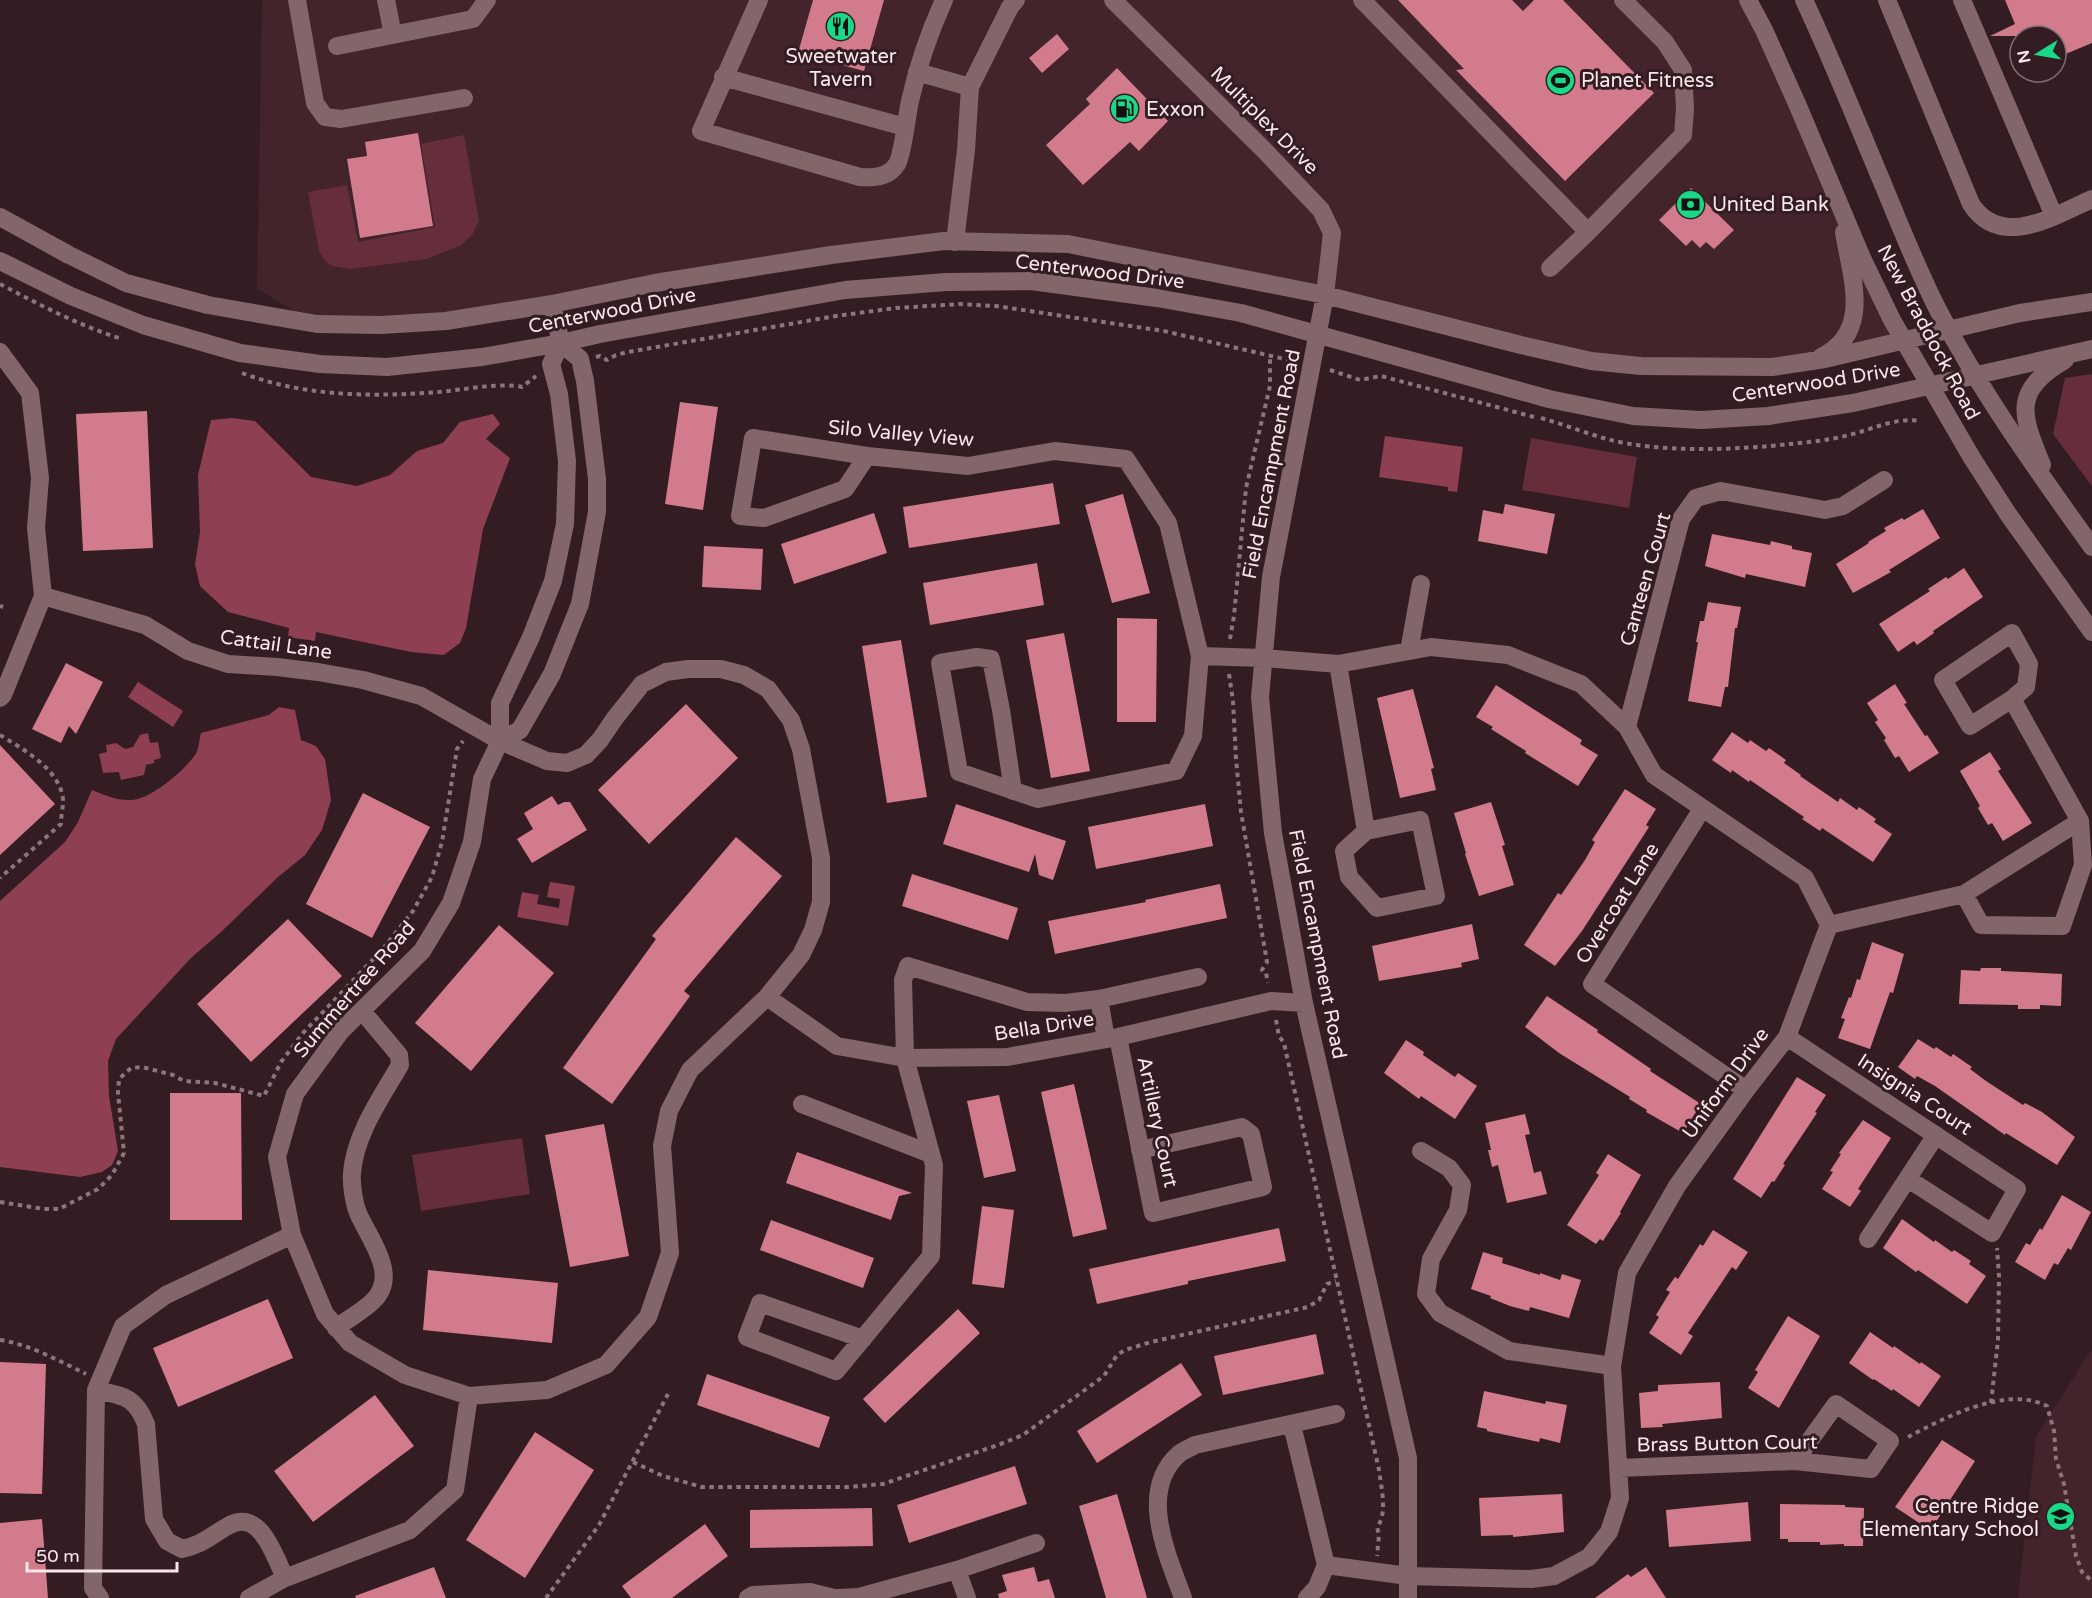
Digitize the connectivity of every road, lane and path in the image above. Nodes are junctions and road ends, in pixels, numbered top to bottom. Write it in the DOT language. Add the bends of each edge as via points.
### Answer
graph roads {
  1 [pos="297,0"];
  2 [pos="386,0"];
  3 [pos="487,0"];
  4 [pos="759,0"];
  5 [pos="944,0"];
  6 [pos="1016,0"];
  7 [pos="1113,0"];
  8 [pos="1362,0"];
  9 [pos="1623,0"];
  10 [pos="1748,0"];
  11 [pos="1803,0"];
  12 [pos="1887,0"];
  13 [pos="1962,0"];
  14 [pos="393,35"];
  15 [pos="337,46"];
  16 [pos="917,72"];
  17 [pos="723,77"];
  18 [pos="970,87"];
  19 [pos="465,98"];
  20 [pos="905,127"];
  21 [pos="2092,199"];
  22 [pos="1839,200"];
  23 [pos="2054,216"];
  24 [pos="0,217"];
  25 [pos="1588,232"];
  26 [pos="955,242"];
  27 [pos="0,261"];
  28 [pos="1550,268"];
  29 [pos="1325,296"];
  30 [pos="2092,302"];
  31 [pos="552,304"];
  32 [pos="1949,330"];
  33 [pos="1317,336"];
  34 [pos="1904,341"];
  35 [pos="561,343"];
  36 [pos="2085,351"];
  37 [pos="0,352"];
  38 [pos="1270,356"];
  39 [pos="1811,362"];
  40 [pos="1324,368"];
  41 [pos="1351,376"];
  42 [pos="1976,376"];
  43 [pos="1930,386"];
  44 [pos="867,456"];
  45 [pos="1884,480"];
  46 [pos="2054,494"];
  47 [pos="2092,547"];
  48 [pos="1421,584"];
  49 [pos="43,596"];
  50 [pos="2092,632"];
  51 [pos="1230,638"];
  52 [pos="1409,651"];
  53 [pos="1200,656"];
  54 [pos="1263,658"];
  55 [pos="1338,664"];
  56 [pos="1229,679"];
  57 [pos="0,698"];
  58 [pos="2012,699"];
  59 [pos="473,725"];
  60 [pos="1628,727"];
  61 [pos="0,735"];
  62 [pos="500,741"];
  63 [pos="1012,790"];
  64 [pos="1702,809"];
  65 [pos="2080,821"];
  66 [pos="1366,831"];
  67 [pos="0,878"];
  68 [pos="1964,894"];
  69 [pos="1829,925"];
  70 [pos="1266,973"];
  71 [pos="1198,977"];
  72 [pos="767,997"];
  73 [pos="1099,999"];
  74 [pos="1304,1003"];
  75 [pos="362,1011"];
  76 [pos="1277,1025"];
  77 [pos="1787,1037"];
  78 [pos="1112,1038"];
  79 [pos="905,1058"];
  80 [pos="1746,1090"];
  81 [pos="802,1104"];
  82 [pos="1936,1135"];
  83 [pos="1140,1150"];
  84 [pos="1421,1151"];
  85 [pos="931,1154"];
  86 [pos="1908,1179"];
  87 [pos="0,1202"];
  88 [pos="1992,1233"];
  89 [pos="292,1235"];
  90 [pos="1868,1239"];
  91 [pos="1336,1281"];
  92 [pos="336,1328"];
  93 [pos="863,1339"];
  94 [pos="0,1340"];
  95 [pos="1612,1366"];
  96 [pos="98,1385"];
  97 [pos="668,1394"];
  98 [pos="468,1396"];
  99 [pos="1991,1403"];
  100 [pos="1336,1414"];
  101 [pos="1292,1425"];
  102 [pos="1890,1440"];
  103 [pos="1795,1461"];
  104 [pos="633,1462"];
  105 [pos="1619,1468"];
  106 [pos="1378,1535"];
  107 [pos="1036,1543"];
  108 [pos="1326,1565"];
  109 [pos="957,1570"];
  110 [pos="1408,1576"];
  111 [pos="285,1578"];
  112 [pos="2092,1581"];
  113 [pos="751,1597"];
  114 [pos="100,1598"];
  115 [pos="249,1598"];
  116 [pos="546,1598"];
  117 [pos="836,1598"];
  118 [pos="967,1598"];
  119 [pos="1183,1598"];
  120 [pos="1307,1598"];
  121 [pos="1408,1598"];
  1 -- 19 [label="street" via="315,103 325,117 341,119"];
  2 -- 14 [label="street"];
  3 -- 14 [label="street" via="473,20"];
  4 -- 17 [label="street"];
  5 -- 16 [label="street"];
  6 -- 18 [label="street"];
  7 -- 29 [label="street, Multiplex Drive" via="1321,210 1332,233"];
  8 -- 25 [label="street"];
  9 -- 25 [label="street" via="1665,42 1683,70 1683,135"];
  10 -- 22 [label="street, New Braddock Road"];
  11 -- 32 [label="street, New Braddock Road"];
  12 -- 23 [label="street" via="1978,215 2000,227 2021,227"];
  13 -- 23 [label="street"];
  14 -- 15 [label="street"];
  16 -- 18 [label="street"];
  16 -- 20 [label="street"];
  17 -- 20 [label="street"];
  17 -- 20 [label="street" via="701,131 860,177 888,174 898,163"];
  18 -- 26 [label="street"];
  21 -- 23 [label="street"];
  22 -- 34 [label="street, New Braddock Road" via="1862,258"];
  22 -- 39 [label="street" via="1854,299 1853,321 1845,339"];
  24 -- 31 [label="street, Centerwood Drive" via="126,283 208,305 317,324 446,321"];
  25 -- 28 [label="street"];
  26 -- 29 [label="street, Centerwood Drive" via="1068,244"];
  26 -- 31 [label="street, Centerwood Drive" via="831,255"];
  27 -- 35 [label="street, Centerwood Drive" via="143,326 240,353 320,364 387,367 482,357"];
  29 -- 33 [label="street, Field Encampment Road"];
  29 -- 39 [label="street, Centerwood Drive" via="1591,361 1716,368"];
  30 -- 32 [label="street, Centerwood Drive" via="2020,313"];
  31 -- 35 [label="street, Summertree Road"];
  32 -- 34 [label="street, Centerwood Drive"];
  32 -- 42 [label="street, New Braddock Road"];
  33 -- 35 [label="street, Centerwood Drive" via="1241,313 1157,298 1020,282 946,282 844,290"];
  33 -- 43 [label="street, Centerwood Drive" via="1548,399 1633,416 1701,420 1768,416"];
  33 -- 54 [label="street, Field Encampment Road" via="1271,577"];
  34 -- 39 [label="street, Centerwood Drive"];
  34 -- 43 [label="street, New Braddock Road"];
  35 -- 62 [label="street, Summertree Road" via="551,364 559,394 567,461 565,524 553,581 500,703"];
  35 -- 62 [label="street, Summertree Road" via="580,359 585,381 597,512 580,604 552,674 520,730"];
  36 -- 42 [label="street, Centerwood Drive"];
  36 -- 46 [label="street" via="2039,377 2025,407 2027,428"];
  37 -- 49 [label="street" via="30,393 40,478 36,528"];
  38 -- 51 [label="path" via="1270,386 1246,488"];
  40 -- 41 [label="path"];
  42 -- 43 [label="street, Centerwood Drive"];
  42 -- 46 [label="street, New Braddock Road"];
  43 -- 50 [label="street, New Braddock Road" via="2008,514"];
  44 -- 44 [label="street, Silo Valley View" via="753,438 740,516 764,518 845,489"];
  44 -- 53 [label="street, Silo Valley View" via="968,466 1055,451 1126,459 1168,523"];
  45 -- 60 [label="street, Canteen Court" via="1843,507 1826,510 1720,491 1696,498 1681,519"];
  46 -- 47 [label="street, New Braddock Road"];
  48 -- 52 [label="street"];
  49 -- 57 [label="street"];
  49 -- 59 [label="street, Cattail Lane" via="145,625 188,651 228,664 318,672 421,696"];
  52 -- 55 [label="street"];
  52 -- 60 [label="street" via="1431,647 1508,655 1581,684"];
  53 -- 54 [label="street"];
  53 -- 63 [label="street, Silo Valley View" via="1193,736 1176,771 1038,799"];
  54 -- 55 [label="street"];
  54 -- 74 [label="street, Field Encampment Road" via="1260,697 1266,782"];
  55 -- 66 [label="street"];
  56 -- 70 [label="path" via="1241,812 1267,962 1262,970"];
  58 -- 58 [label="street" via="2026,687 2029,664 2012,633 1943,680 1970,726"];
  58 -- 65 [label="street"];
  59 -- 62 [label="street, Cattail Lane"];
  59 -- 87 [label="path" via="457,749 442,842 427,886 381,951 303,1033 264,1096 215,1083 184,1081 142,1067 131,1068 119,1079 124,1153 112,1175 98,1189 59,1209"];
  60 -- 64 [label="street" via="1654,775"];
  61 -- 67 [label="path" via="44,766 63,799 61,824"];
  62 -- 72 [label="street, Summertree Road" via="547,761 567,763 586,755 642,684 666,672 721,669 744,675 768,689 791,720 801,749 821,858 821,902 801,955"];
  62 -- 75 [label="street, Summertree Road" via="482,779 471,843 451,903 422,951"];
  63 -- 63 [label="street, Silo Valley View" via="959,772 940,663 977,657 991,659"];
  64 -- 69 [label="street" via="1805,878"];
  64 -- 80 [label="street, Overcoat Lane" via="1592,984"];
  65 -- 68 [label="street"];
  65 -- 68 [label="street" via="2083,865 2062,926 1982,925"];
  66 -- 66 [label="street" via="1344,851 1349,877 1377,908 1436,896 1420,820"];
  68 -- 69 [label="street"];
  69 -- 77 [label="street, Uniform Drive"];
  71 -- 73 [label="street"];
  72 -- 79 [label="street, Bella Drive" via="837,1046"];
  72 -- 98 [label="street, Summertree Road" via="690,1070 669,1111 662,1146 670,1253 648,1317 606,1365 547,1390"];
  73 -- 78 [label="street, Artillery Court"];
  73 -- 79 [label="street" via="1027,1002 908,966 903,980"];
  74 -- 78 [label="street, Bella Drive" via="1271,1001"];
  74 -- 110 [label="street, Field Encampment Road" via="1408,1458"];
  75 -- 89 [label="street, Summertree Road" via="341,1031 295,1094 277,1157"];
  75 -- 92 [label="street" via="399,1054 400,1065 358,1143 351,1174 357,1211 384,1269 384,1283 375,1300"];
  76 -- 91 [label="path"];
  77 -- 80 [label="street, Uniform Drive"];
  77 -- 82 [label="street, Insignia Court"];
  78 -- 79 [label="street, Bella Drive" via="1007,1058"];
  78 -- 83 [label="street, Artillery Court"];
  79 -- 85 [label="street"];
  80 -- 95 [label="street, Uniform Drive" via="1677,1185 1627,1273"];
  81 -- 85 [label="street"];
  82 -- 86 [label="street"];
  82 -- 88 [label="street, Insignia Court" via="2017,1188"];
  83 -- 83 [label="street, Artillery Court" via="1154,1213 1263,1187 1251,1134 1242,1127"];
  84 -- 95 [label="street" via="1449,1168 1462,1185 1458,1210 1431,1258 1426,1294 1440,1313 1509,1351"];
  85 -- 93 [label="street" via="932,1256"];
  86 -- 88 [label="street"];
  86 -- 90 [label="street"];
  88 -- 99 [label="path" via="1999,1276 1998,1340"];
  89 -- 92 [label="street, Summertree Road" via="325,1314"];
  89 -- 96 [label="street" via="166,1295 123,1326"];
  91 -- 104 [label="path" via="1327,1284 1319,1300 1308,1306 1125,1350 1117,1355 1104,1376 1023,1435 883,1484 702,1487"];
  91 -- 106 [label="path" via="1379,1470 1382,1510"];
  92 -- 98 [label="street, Summertree Road" via="350,1343 405,1375"];
  93 -- 93 [label="street" via="836,1371 747,1337 760,1303"];
  94 -- 96 [label="path" via="60,1361"];
  95 -- 105 [label="street, Uniform Drive"];
  96 -- 111 [label="street" via="127,1397 140,1410 146,1424 154,1519 167,1541 182,1549 199,1545 231,1524 249,1522 260,1529"];
  96 -- 114 [label="street" via="93,1588"];
  97 -- 104 [label="path"];
  98 -- 111 [label="street" via="455,1490 410,1530"];
  99 -- 102 [label="path" via="1969,1407 1905,1439"];
  99 -- 112 [label="path" via="2018,1400 2047,1406 2076,1556 2082,1572"];
  100 -- 101 [label="street"];
  101 -- 108 [label="street"];
  101 -- 119 [label="street" via="1195,1445 1168,1467 1158,1505 1165,1546"];
  102 -- 103 [label="street, Brass Button Court" via="1871,1469"];
  102 -- 103 [label="street" via="1836,1404"];
  103 -- 105 [label="street, Brass Button Court"];
  104 -- 116 [label="path" via="599,1525"];
  105 -- 110 [label="street, Uniform Drive" via="1620,1498 1609,1532 1589,1557 1554,1576"];
  107 -- 109 [label="street"];
  108 -- 110 [label="street, Uniform Drive"];
  108 -- 120 [label="street" via="1317,1587"];
  109 -- 117 [label="street" via="859,1596"];
  109 -- 118 [label="street"];
  110 -- 121 [label="street, Field Encampment Road"];
  111 -- 115 [label="street"];
  113 -- 117 [label="street" via="810,1592"];
}
